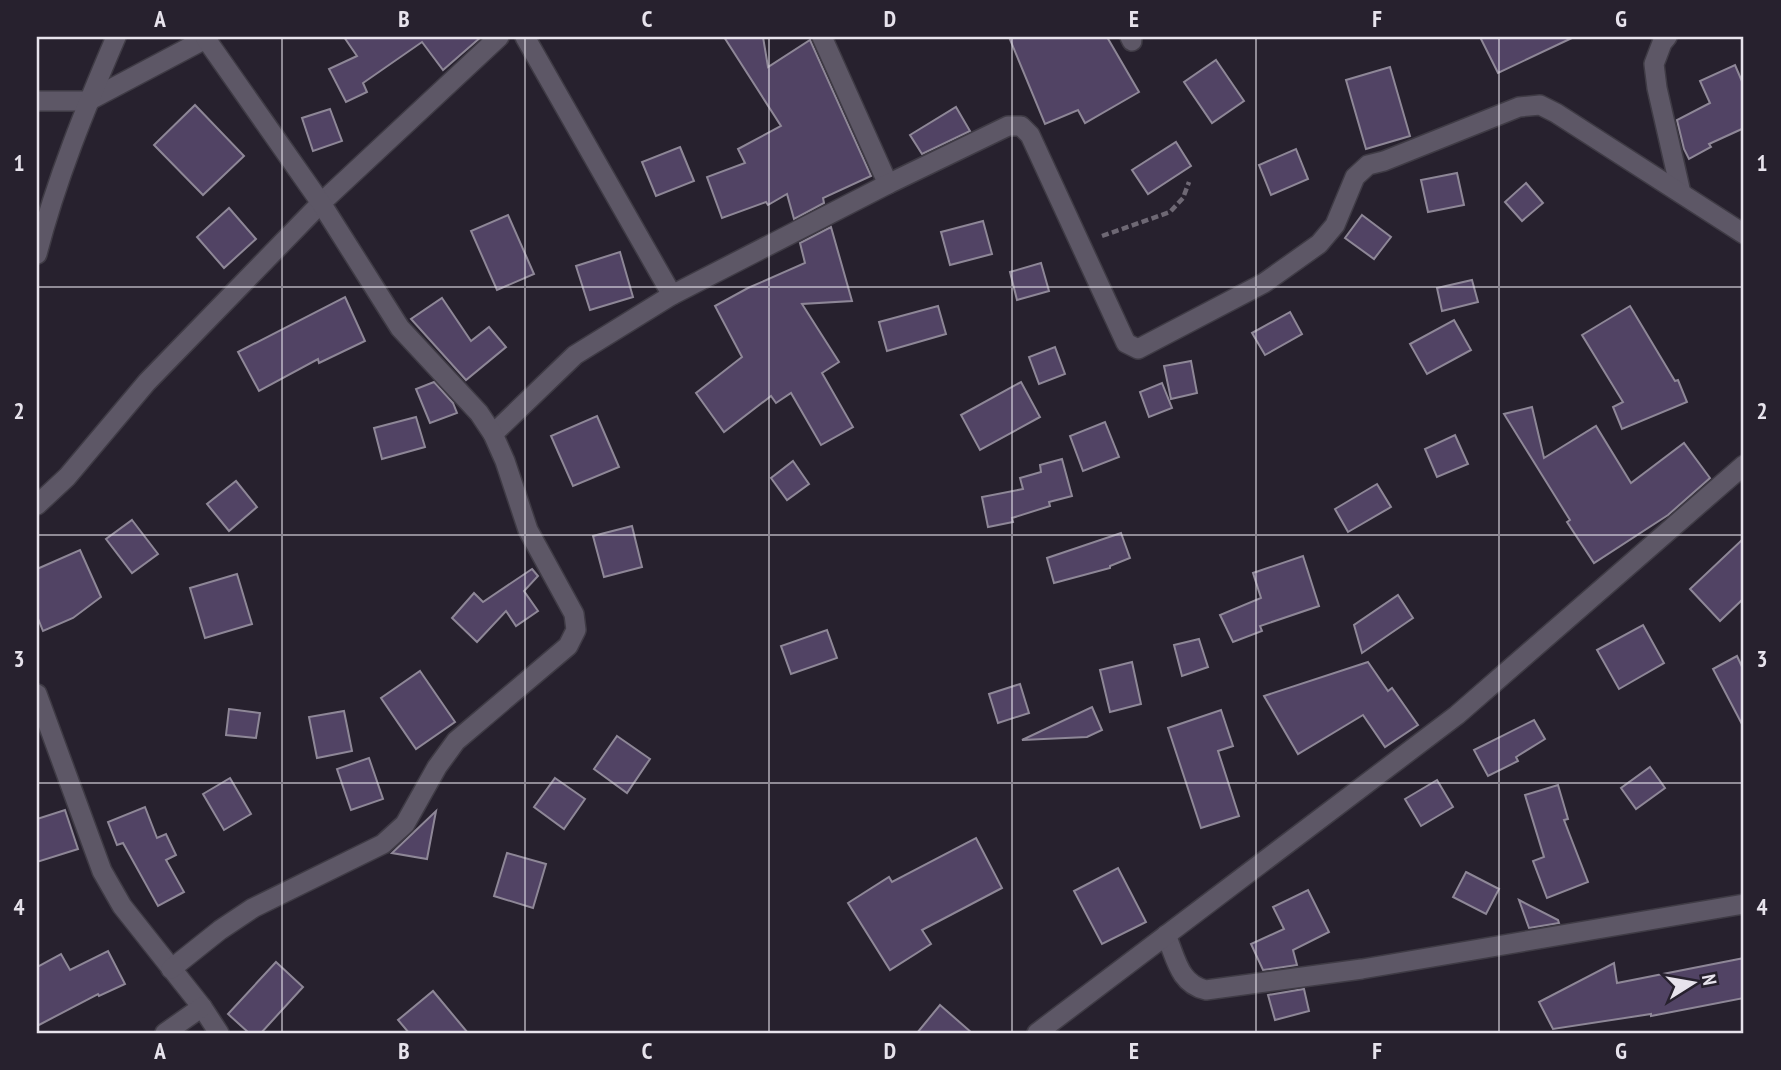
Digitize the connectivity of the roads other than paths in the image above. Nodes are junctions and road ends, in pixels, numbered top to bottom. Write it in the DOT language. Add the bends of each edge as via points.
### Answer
graph roads {
  1 [pos="116,37"];
  2 [pos="499,37"];
  3 [pos="525,37"];
  4 [pos="822,37"];
  5 [pos="1667,37"];
  6 [pos="207,38"];
  7 [pos="37,101"];
  8 [pos="88,102"];
  9 [pos="888,184"];
  10 [pos="1681,193"];
  11 [pos="321,204"];
  12 [pos="40,231"];
  13 [pos="1744,234"];
  14 [pos="37,254"];
  15 [pos="672,295"];
  16 [pos="493,434"];
  17 [pos="1744,465"];
  18 [pos="37,505"];
  19 [pos="37,694"];
  20 [pos="1744,904"];
  21 [pos="1166,935"];
  22 [pos="171,969"];
  23 [pos="202,1007"];
  24 [pos="165,1033"];
  25 [pos="219,1033"];
  26 [pos="1037,1033"];
  1 -- 8 [label="street"];
  2 -- 11 [label="street"];
  3 -- 15 [label="street"];
  4 -- 9 [label="street"];
  5 -- 10 [label="street" via="1654,64"];
  6 -- 8 [label="street"];
  6 -- 11 [label="street"];
  7 -- 8 [label="street"];
  8 -- 12 [label="street"];
  9 -- 10 [label="street" via="1008,126 1021,126 1030,135 1126,344 1138,349 1264,283 1319,244 1335,225 1356,177 1368,165 1519,107 1540,105 1556,113"];
  9 -- 15 [label="street"];
  10 -- 13 [label="street"];
  11 -- 16 [label="street" via="400,328"];
  11 -- 18 [label="street" via="147,382 67,477"];
  12 -- 14 [label="street"];
  15 -- 16 [label="street" via="575,355"];
  16 -- 22 [label="street" via="528,530 574,614 576,631 568,646 456,741 405,824 383,844 253,908"];
  17 -- 21 [label="street" via="1457,715"];
  19 -- 22 [label="street" via="103,871 122,906"];
  20 -- 21 [label="street" via="1362,969 1206,990 1192,987 1184,977"];
  21 -- 26 [label="street"];
  22 -- 23 [label="street"];
  23 -- 24 [label="street"];
  23 -- 25 [label="street"];
}
